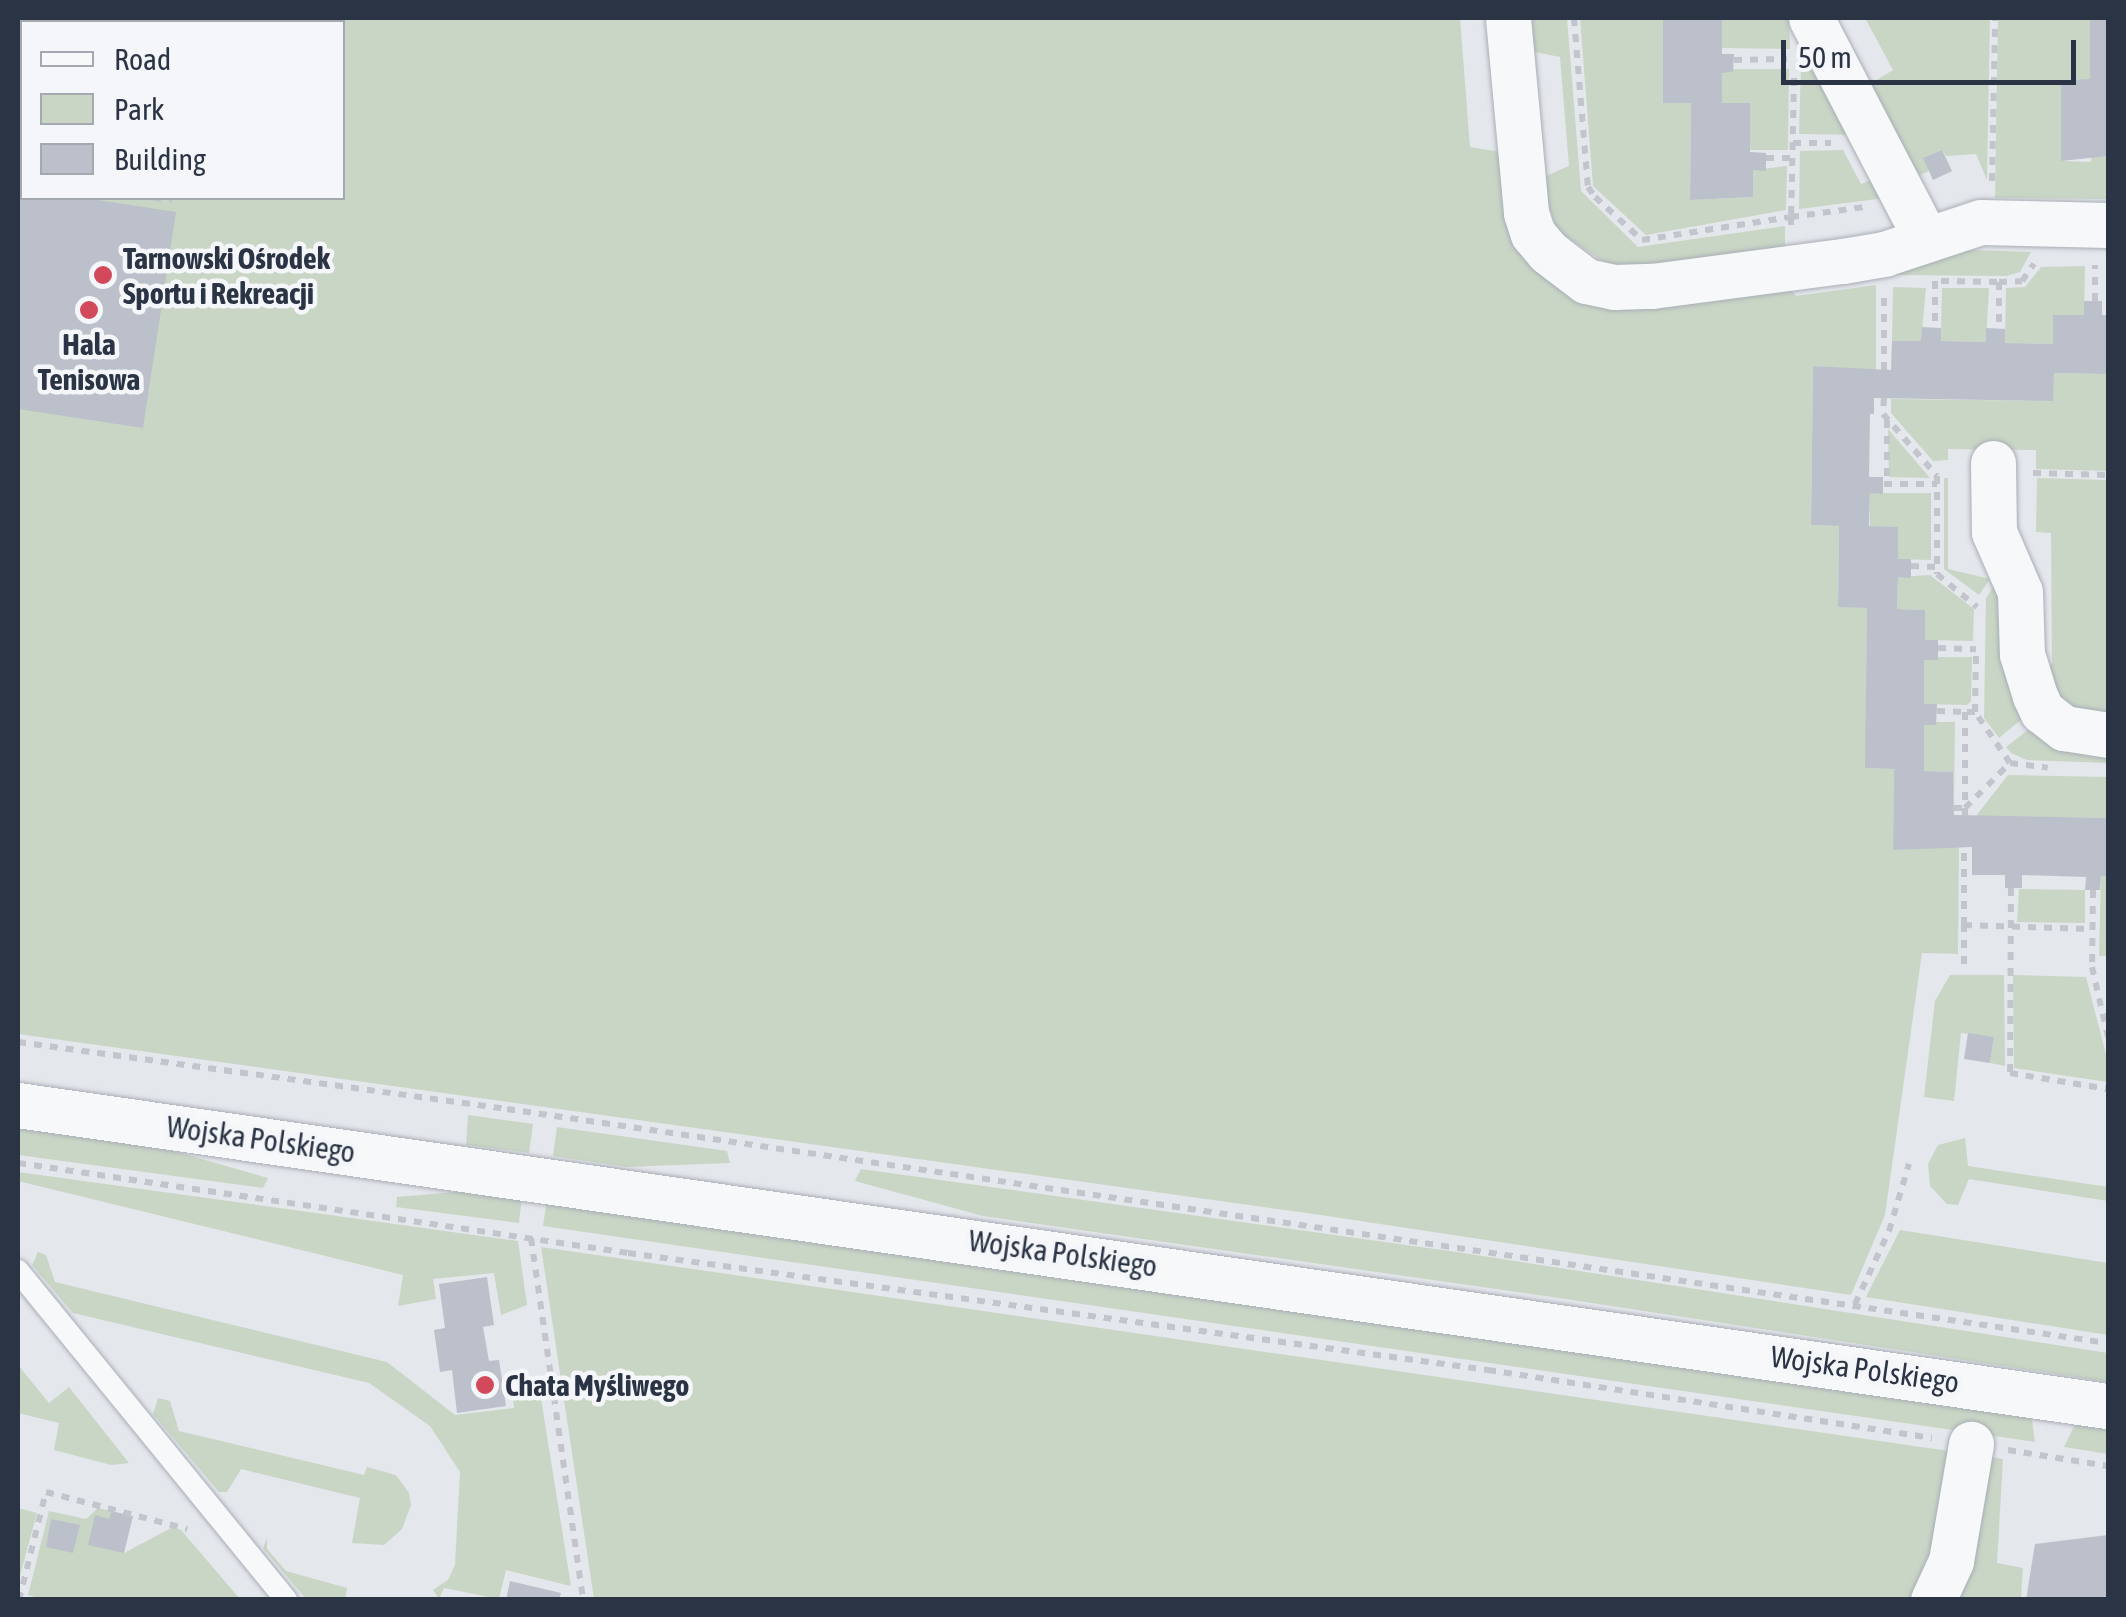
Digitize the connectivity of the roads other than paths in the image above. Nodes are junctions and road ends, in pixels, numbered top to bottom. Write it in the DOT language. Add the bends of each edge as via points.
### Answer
graph roads {
  1 [pos="1508,18"];
  2 [pos="1812,18"];
  3 [pos="2108,225"];
  4 [pos="1922,250"];
  5 [pos="1994,462"];
  6 [pos="2108,735"];
  7 [pos="18,1105"];
  8 [pos="18,1271"];
  9 [pos="2108,1406"];
  10 [pos="1971,1444"];
  11 [pos="286,1600"];
  12 [pos="1934,1600"];
  1 -- 4 [label="street" via="1526,213 1533,234 1565,269 1614,288"];
  2 -- 4 [label="street"];
  3 -- 4 [label="street" via="1981,222"];
  5 -- 6 [label="street" via="1994,532 2020,592 2022,654 2035,696 2064,728"];
  7 -- 9 [label="street, Wojska Polskiego"];
  8 -- 11 [label="lane"];
  10 -- 12 [label="street" via="1951,1560"];
}
